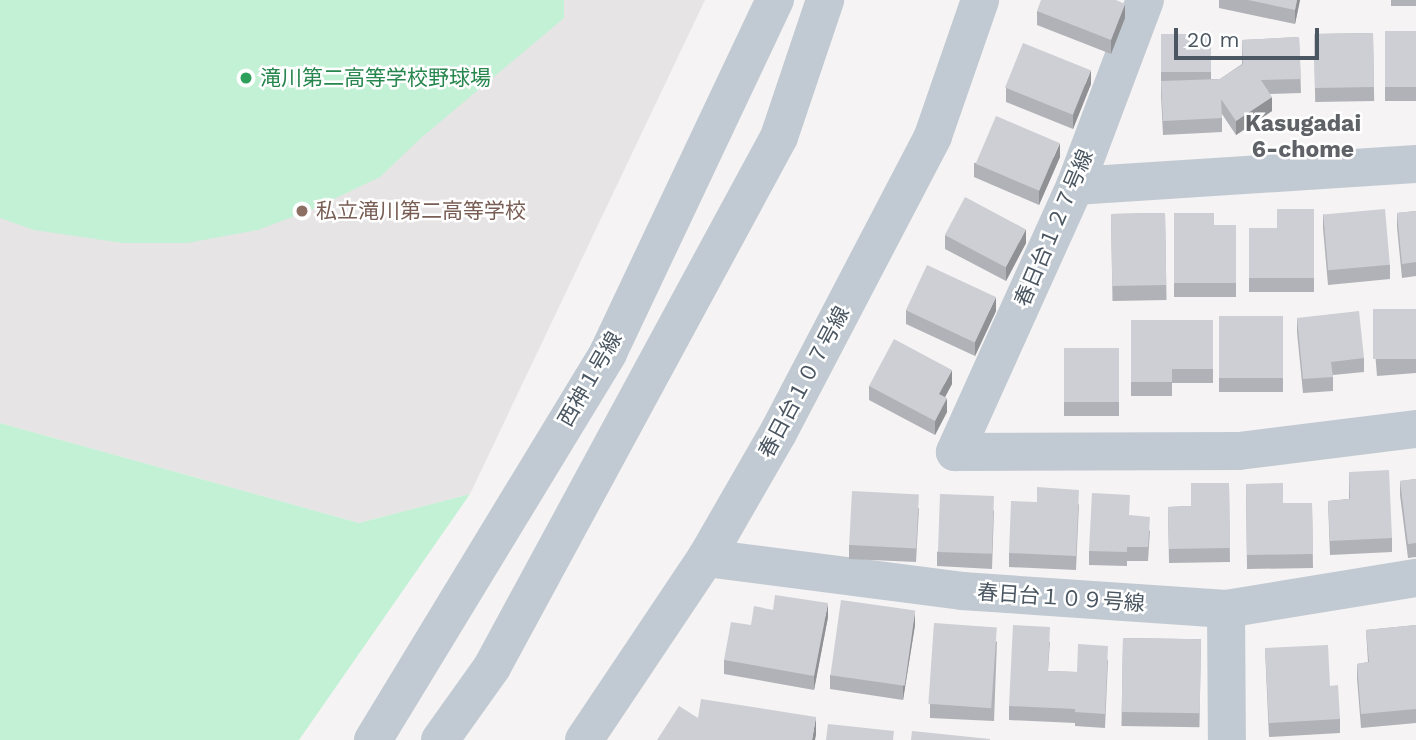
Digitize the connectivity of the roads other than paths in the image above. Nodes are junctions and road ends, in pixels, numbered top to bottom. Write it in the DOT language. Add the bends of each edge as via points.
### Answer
graph roads {
  1 [pos="775,0"];
  2 [pos="825,0"];
  3 [pos="980,0"];
  4 [pos="1144,0"];
  5 [pos="1416,164"];
  6 [pos="1075,186"];
  7 [pos="1416,429"];
  8 [pos="706,558"];
  9 [pos="1416,578"];
  10 [pos="1226,609"];
  11 [pos="373,740"];
  12 [pos="440,740"];
  13 [pos="584,740"];
  14 [pos="1227,740"];
  1 -- 11 [label="street, 西神１号線" via="608,353"];
  2 -- 12 [label="street" via="779,137 492,667"];
  3 -- 8 [label="street, 春日台１０７号線" via="933,136 778,433"];
  4 -- 6 [label="street, 春日台１２７号線"];
  5 -- 6 [label="street"];
  6 -- 7 [label="street, 春日台１２７号線" via="955,453 1239,451"];
  8 -- 10 [label="street, 春日台１０９号線" via="962,591"];
  8 -- 13 [label="street, 春日台１０７号線"];
  9 -- 10 [label="street, 春日台１０９号線"];
  10 -- 14 [label="street"];
}
